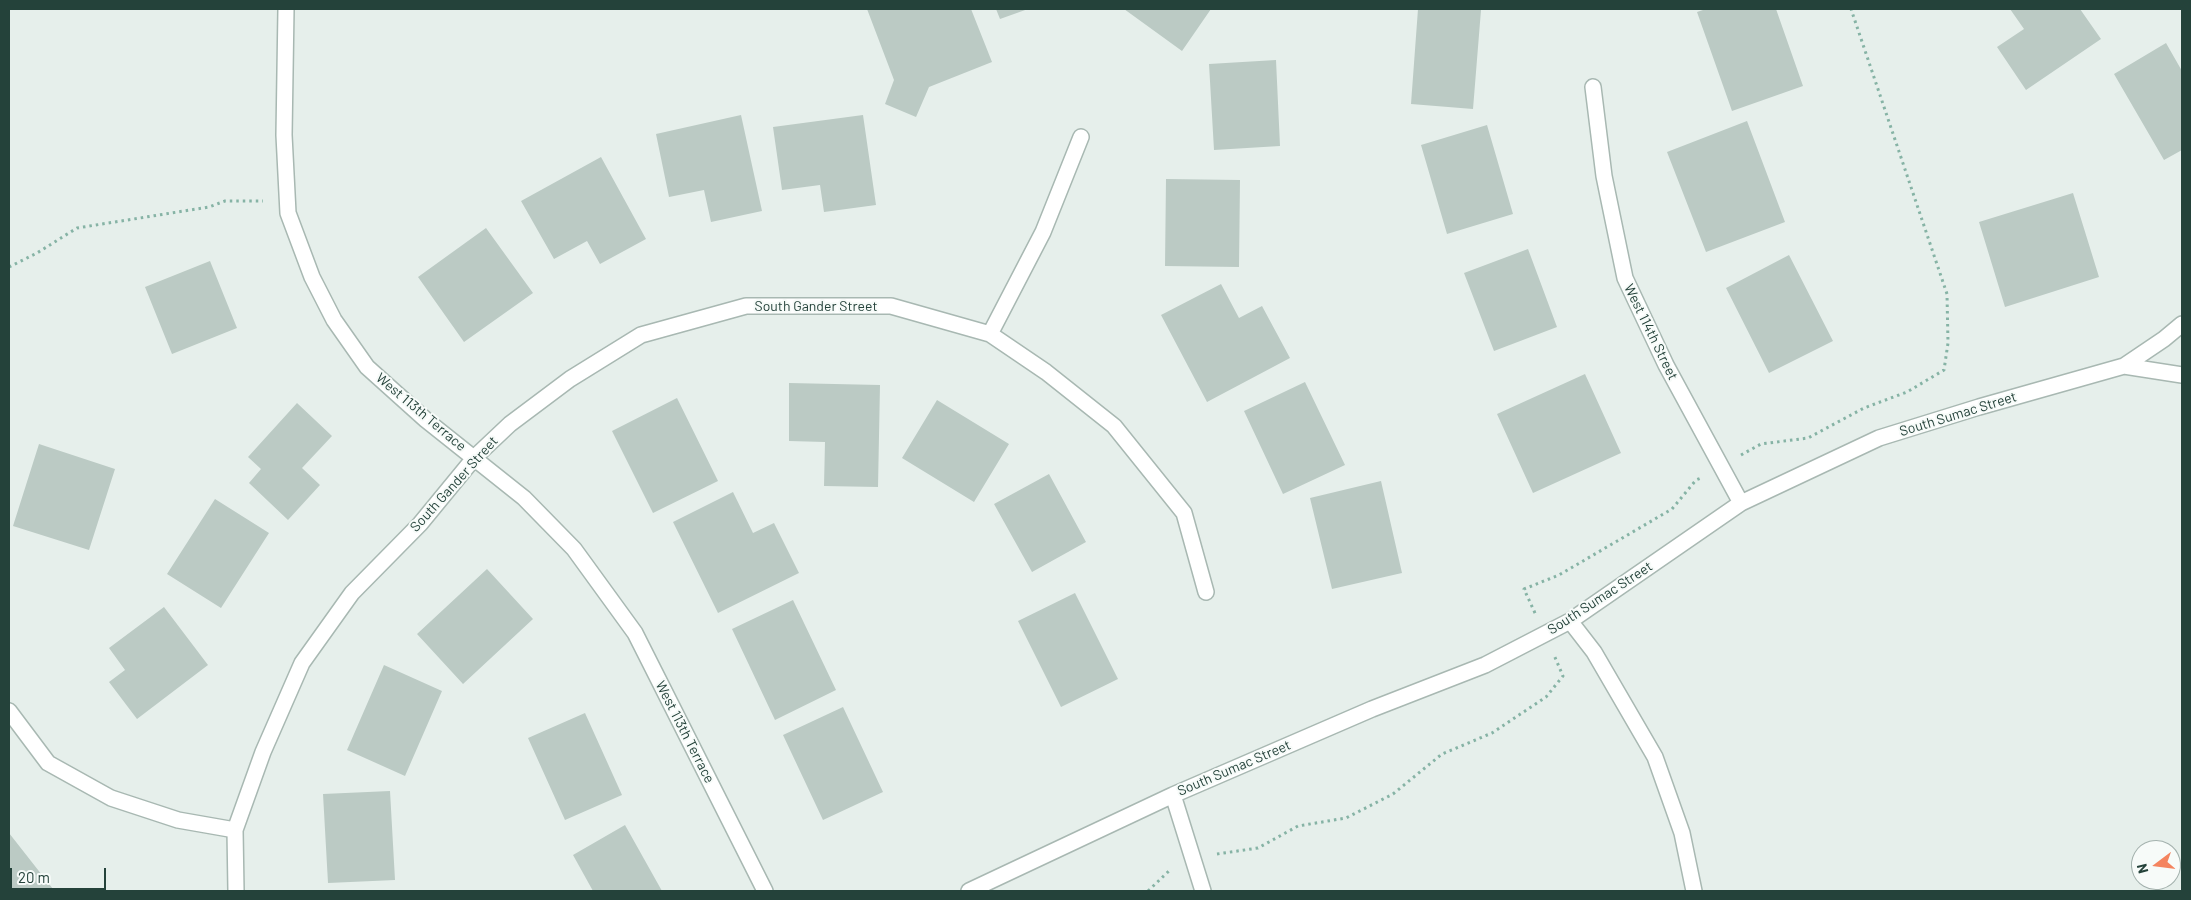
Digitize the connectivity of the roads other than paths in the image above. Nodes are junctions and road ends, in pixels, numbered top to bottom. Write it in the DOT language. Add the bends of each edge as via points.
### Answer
graph roads {
  1 [pos="286,9"];
  2 [pos="1594,87"];
  3 [pos="1081,137"];
  4 [pos="2182,324"];
  5 [pos="990,334"];
  6 [pos="2124,366"];
  7 [pos="2182,375"];
  8 [pos="475,457"];
  9 [pos="1740,503"];
  10 [pos="1206,592"];
  11 [pos="1570,621"];
  12 [pos="9,710"];
  13 [pos="1173,794"];
  14 [pos="235,830"];
  15 [pos="236,891"];
  16 [pos="765,891"];
  17 [pos="969,891"];
  18 [pos="1203,891"];
  19 [pos="1694,891"];
  1 -- 8 [label="street, West 113th Terrace" via="284,135 288,213 312,277 334,320 367,367 426,420"];
  2 -- 9 [label="street, West 114th Street" via="1604,176 1625,278 1666,365"];
  3 -- 5 [label="street" via="1043,232"];
  4 -- 6 [label="street"];
  5 -- 8 [label="street, South Gander Street" via="890,306 746,306 642,335 555,390 510,424"];
  5 -- 10 [label="street, South Gander Street" via="1046,372 1114,426 1184,514"];
  6 -- 7 [label="street, South Sumac Street"];
  6 -- 9 [label="street, South Sumac Street" via="1879,438"];
  8 -- 14 [label="street, South Gander Street" via="420,524 352,594 302,663 263,752"];
  8 -- 16 [label="street, West 113th Terrace" via="524,498 574,549 635,633"];
  9 -- 11 [label="street, South Sumac Street"];
  11 -- 13 [label="street, South Sumac Street" via="1485,665 1372,709"];
  11 -- 19 [label="street" via="1594,652 1655,756 1682,833"];
  12 -- 14 [label="street" via="48,763 110,798 178,820"];
  13 -- 17 [label="street, South Sumac Street"];
  13 -- 18 [label="street"];
  14 -- 15 [label="street, South Gander Street"];
}
